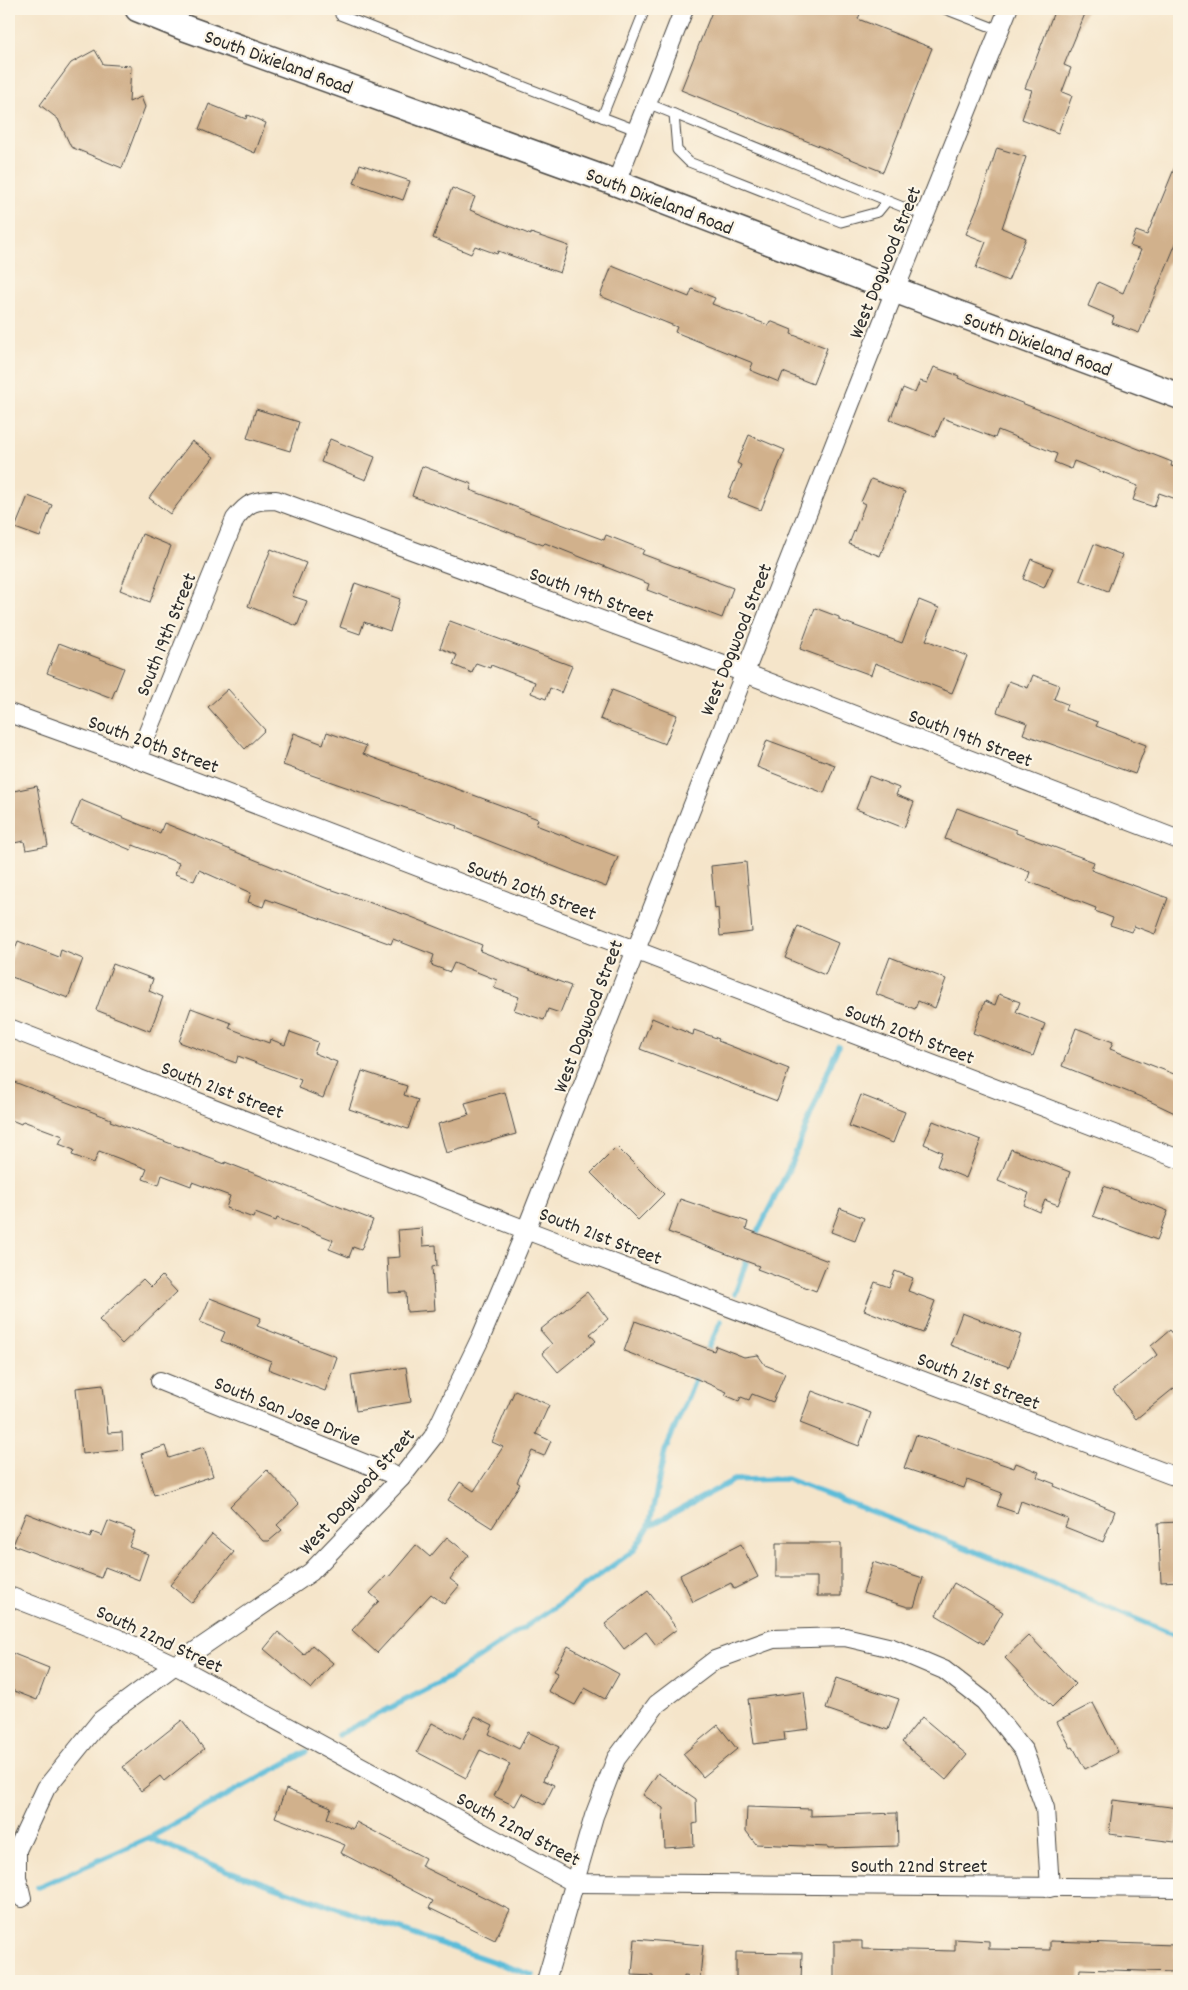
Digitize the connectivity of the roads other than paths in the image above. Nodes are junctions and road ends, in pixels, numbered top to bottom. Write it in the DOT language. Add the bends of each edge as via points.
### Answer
graph roads {
  1 [pos="138,9"];
  2 [pos="646,9"];
  3 [pos="684,9"];
  4 [pos="946,9"];
  5 [pos="1008,9"];
  6 [pos="340,15"];
  7 [pos="1000,30"];
  8 [pos="647,103"];
  9 [pos="674,114"];
  10 [pos="602,117"];
  11 [pos="636,130"];
  12 [pos="616,182"];
  13 [pos="887,201"];
  14 [pos="925,216"];
  15 [pos="895,290"];
  16 [pos="1177,389"];
  17 [pos="745,673"];
  18 [pos="9,713"];
  19 [pos="138,759"];
  20 [pos="1179,840"];
  21 [pos="635,951"];
  22 [pos="9,1028"];
  23 [pos="1179,1159"];
  24 [pos="526,1230"];
  25 [pos="160,1381"];
  26 [pos="1179,1476"];
  27 [pos="401,1478"];
  28 [pos="9,1596"];
  29 [pos="176,1665"];
  30 [pos="575,1884"];
  31 [pos="1050,1888"];
  32 [pos="1179,1888"];
  33 [pos="22,1898"];
  34 [pos="546,1981"];
  1 -- 12 [label="main road, South Dixieland Road"];
  2 -- 10 [label="lane"];
  3 -- 8 [label="street"];
  4 -- 7 [label="lane"];
  5 -- 7 [label="street, West Dogwood Street"];
  6 -- 10 [label="lane"];
  7 -- 14 [label="street, West Dogwood Street"];
  8 -- 9 [label="lane"];
  8 -- 11 [label="street"];
  9 -- 13 [label="lane"];
  9 -- 13 [label="lane" via="677,150 689,162 841,222 878,212"];
  10 -- 11 [label="lane"];
  11 -- 12 [label="street"];
  12 -- 15 [label="main road, South Dixieland Road"];
  13 -- 14 [label="lane"];
  14 -- 15 [label="street, West Dogwood Street"];
  15 -- 16 [label="main road, South Dixieland Road"];
  15 -- 17 [label="street, West Dogwood Street"];
  17 -- 19 [label="street, South 19th Street" via="276,500 258,500 244,507 235,520"];
  17 -- 20 [label="street, South 19th Street"];
  17 -- 21 [label="street, West Dogwood Street"];
  18 -- 19 [label="street, South 20th Street"];
  19 -- 21 [label="street, South 20th Street"];
  21 -- 23 [label="street, South 20th Street"];
  21 -- 24 [label="street, West Dogwood Street"];
  22 -- 24 [label="street, South 21st Street"];
  24 -- 26 [label="street, South 21st Street"];
  24 -- 27 [label="street, West Dogwood Street" via="481,1338 433,1438"];
  25 -- 27 [label="street, South San Jose Drive"];
  27 -- 29 [label="street, West Dogwood Street" via="312,1572"];
  28 -- 29 [label="street, South 22nd Street"];
  29 -- 30 [label="street, South 22nd Street"];
  29 -- 33 [label="street, West Dogwood Street" via="101,1720 46,1788 17,1850 17,1877"];
  30 -- 31 [label="street, South 22nd Street"];
  30 -- 31 [label="street" via="594,1816 616,1760 657,1704 715,1660 773,1639 845,1637 892,1648 944,1670 990,1708 1024,1751 1045,1808"];
  30 -- 34 [label="street"];
  31 -- 32 [label="street, South 22nd Street"];
}
